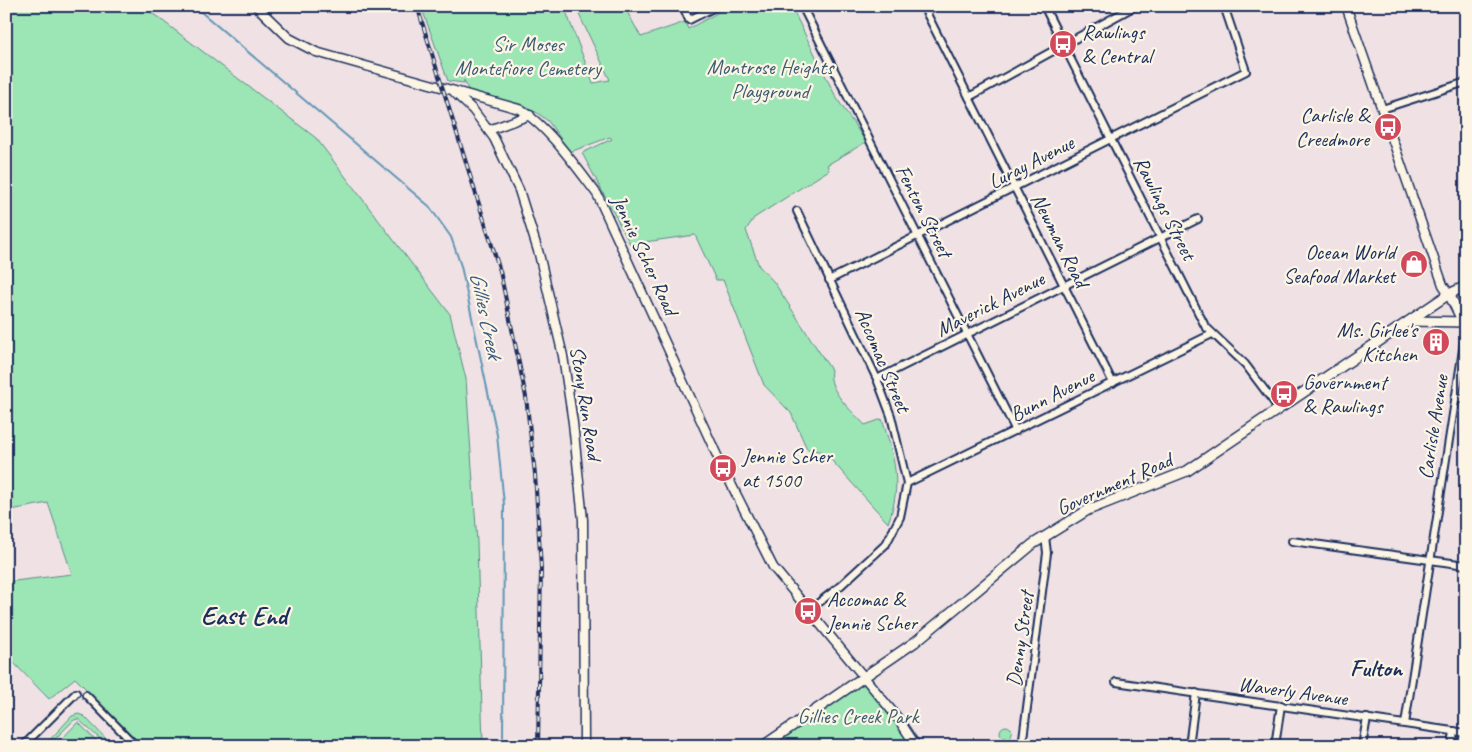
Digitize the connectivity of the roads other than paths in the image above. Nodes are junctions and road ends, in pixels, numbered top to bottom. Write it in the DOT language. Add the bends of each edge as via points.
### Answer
graph roads {
  1 [pos="256,6"];
  2 [pos="683,6"];
  3 [pos="717,6"];
  4 [pos="802,6"];
  5 [pos="923,6"];
  6 [pos="1044,6"];
  7 [pos="1135,6"];
  8 [pos="1224,6"];
  9 [pos="1346,6"];
  10 [pos="1063,44"];
  11 [pos="1466,82"];
  12 [pos="455,92"];
  13 [pos="969,96"];
  14 [pos="1382,109"];
  15 [pos="530,115"];
  16 [pos="489,130"];
  17 [pos="1112,140"];
  18 [pos="1014,188"];
  19 [pos="797,211"];
  20 [pos="1198,219"];
  21 [pos="919,236"];
  22 [pos="1161,237"];
  23 [pos="830,280"];
  24 [pos="1065,284"];
  25 [pos="1466,286"];
  26 [pos="1449,294"];
  27 [pos="1409,321"];
  28 [pos="1464,322"];
  29 [pos="968,333"];
  30 [pos="1212,334"];
  31 [pos="878,379"];
  32 [pos="1113,383"];
  33 [pos="1455,397"];
  34 [pos="1466,399"];
  35 [pos="1279,409"];
  36 [pos="1016,431"];
  37 [pos="907,483"];
  38 [pos="1045,536"];
  39 [pos="1292,540"];
  40 [pos="1430,560"];
  41 [pos="1466,565"];
  42 [pos="808,611"];
  43 [pos="863,678"];
  44 [pos="1116,682"];
  45 [pos="76,693"];
  46 [pos="1196,693"];
  47 [pos="86,695"];
  48 [pos="1281,705"];
  49 [pos="1367,718"];
  50 [pos="1405,724"];
  51 [pos="1454,731"];
  52 [pos="1466,732"];
  53 [pos="23,746"];
  54 [pos="136,746"];
  55 [pos="584,746"];
  56 [pos="763,746"];
  57 [pos="916,746"];
  58 [pos="1022,746"];
  59 [pos="1189,746"];
  60 [pos="1275,746"];
  61 [pos="1362,746"];
  62 [pos="1452,746"];
  1 -- 12 [label="street, Jennie Scher Road" via="278,30 312,50"];
  2 -- 3 [label="street" via="690,20"];
  4 -- 21 [label="street, Fenton Street"];
  5 -- 13 [label="street, Newman Road"];
  6 -- 10 [label="street, Rawlings Street"];
  7 -- 10 [label="street"];
  8 -- 17 [label="street, Luray Avenue" via="1246,71"];
  9 -- 14 [label="street, Carlisle Avenue"];
  10 -- 13 [label="street"];
  10 -- 17 [label="street, Rawlings Street"];
  11 -- 14 [label="street"];
  12 -- 15 [label="street, Jennie Scher Road" via="487,98"];
  12 -- 16 [label="street, Stony Run Road"];
  13 -- 18 [label="street, Newman Road"];
  14 -- 26 [label="street, Carlisle Avenue" via="1443,285"];
  15 -- 16 [label="street"];
  15 -- 42 [label="street, Jennie Scher Road" via="570,158 597,194 723,468 773,568"];
  16 -- 55 [label="street, Stony Run Road" via="519,190 539,254 563,356 583,520"];
  17 -- 18 [label="street, Luray Avenue"];
  17 -- 22 [label="street, Rawlings Street"];
  18 -- 21 [label="street, Luray Avenue"];
  18 -- 24 [label="street, Newman Road"];
  19 -- 23 [label="street, Accomac Street"];
  20 -- 22 [label="street, Maverick Avenue"];
  21 -- 23 [label="street, Luray Avenue"];
  21 -- 29 [label="street, Fenton Street"];
  22 -- 24 [label="street, Maverick Avenue"];
  22 -- 30 [label="street, Rawlings Street"];
  23 -- 31 [label="street, Accomac Street"];
  24 -- 29 [label="street, Maverick Avenue"];
  24 -- 32 [label="street, Newman Road"];
  25 -- 26 [label="main road, Government Road"];
  26 -- 27 [label="main road, Government Road"];
  26 -- 28 [label="main road, Carlisle Avenue"];
  27 -- 28 [label="main road"];
  27 -- 35 [label="main road, Government Road"];
  28 -- 33 [label="street, Carlisle Avenue" via="1466,330"];
  29 -- 31 [label="street, Maverick Avenue"];
  29 -- 36 [label="street, Fenton Street"];
  30 -- 32 [label="street, Bunn Avenue"];
  30 -- 35 [label="street, Rawlings Street" via="1250,370"];
  31 -- 37 [label="street, Accomac Street" via="891,416"];
  32 -- 36 [label="street, Bunn Avenue"];
  33 -- 34 [label="street"];
  33 -- 40 [label="street, Carlisle Avenue"];
  35 -- 38 [label="main road, Government Road" via="1187,471 1088,510"];
  36 -- 37 [label="street, Bunn Avenue"];
  37 -- 42 [label="street, Accomac Street" via="900,517 886,544"];
  38 -- 43 [label="main road, Government Road" via="1016,556 915,642"];
  38 -- 58 [label="street, Denny Street" via="1048,553"];
  39 -- 40 [label="street"];
  40 -- 41 [label="street"];
  40 -- 50 [label="street, Carlisle Avenue"];
  42 -- 43 [label="street, Jennie Scher Road"];
  43 -- 56 [label="main road, Government Road"];
  43 -- 57 [label="street, Jennie Scher Road" via="897,717"];
  44 -- 46 [label="street, Waverly Avenue"];
  45 -- 53 [label="street"];
  46 -- 48 [label="street, Waverly Avenue"];
  46 -- 59 [label="street"];
  47 -- 54 [label="street"];
  48 -- 49 [label="street, Waverly Avenue"];
  48 -- 60 [label="street"];
  49 -- 50 [label="street, Waverly Avenue"];
  49 -- 61 [label="street"];
  50 -- 51 [label="street, Waverly Avenue"];
  51 -- 52 [label="street, Waverly Avenue"];
  51 -- 62 [label="street"];
}
